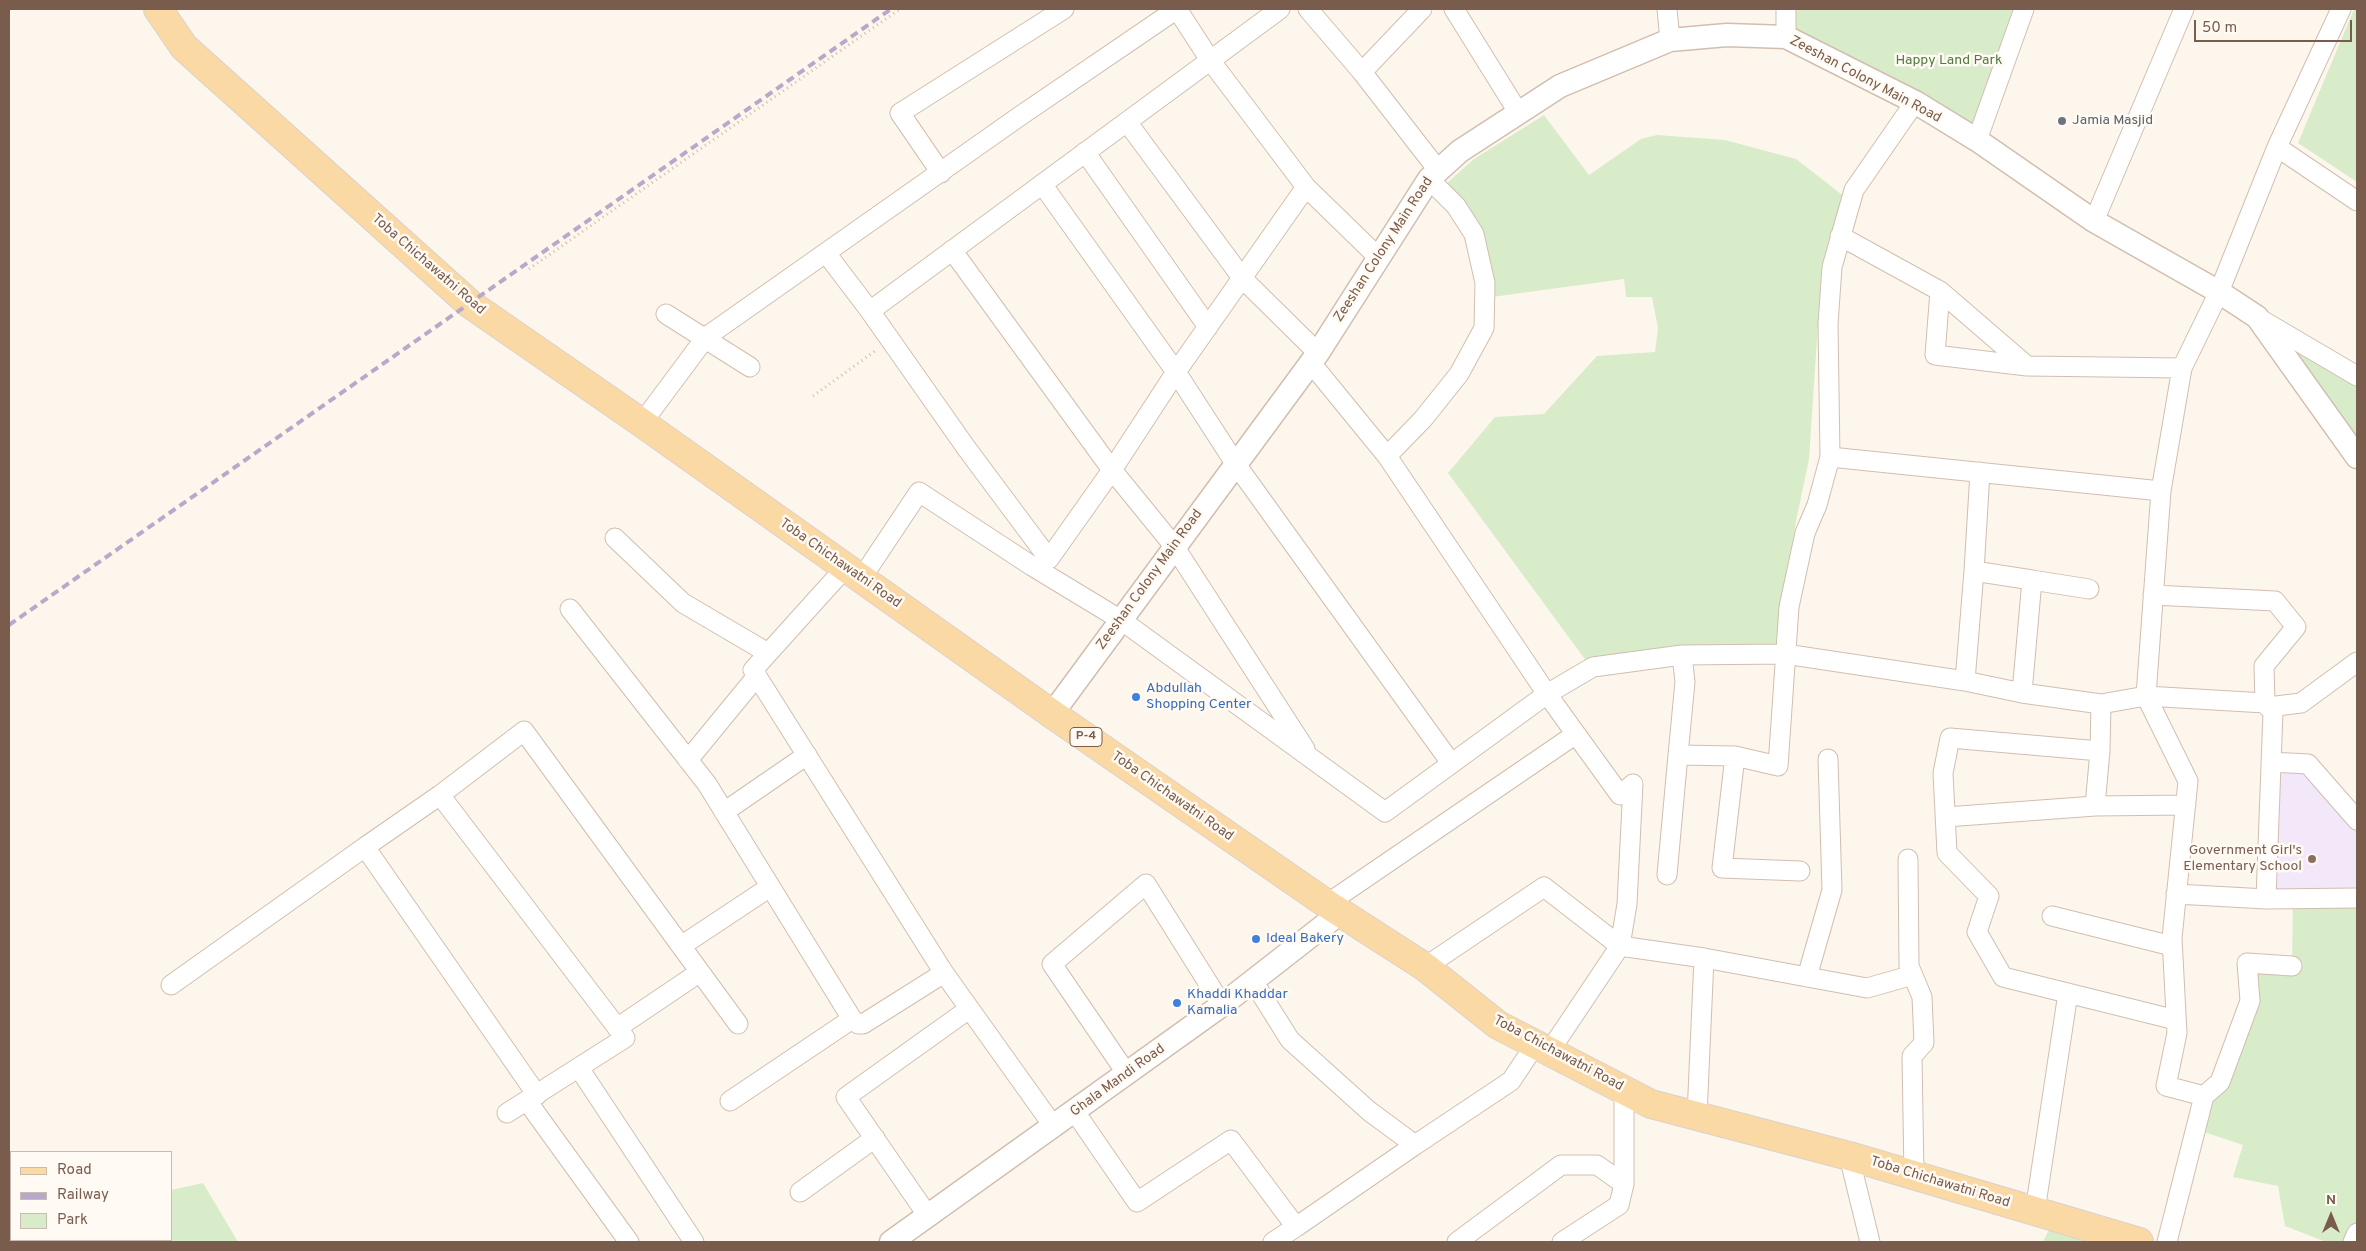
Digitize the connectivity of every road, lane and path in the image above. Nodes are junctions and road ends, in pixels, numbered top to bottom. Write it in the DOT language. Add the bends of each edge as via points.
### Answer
graph roads {
  1 [pos="158,9"];
  2 [pos="900,9"];
  3 [pos="1064,9"];
  4 [pos="1177,9"];
  5 [pos="1280,9"];
  6 [pos="1308,9"];
  7 [pos="1422,9"];
  8 [pos="1454,9"];
  9 [pos="1668,9"];
  10 [pos="1786,9"];
  11 [pos="2024,9"];
  12 [pos="2184,9"];
  13 [pos="2342,9"];
  14 [pos="1786,37"];
  15 [pos="1670,40"];
  16 [pos="1210,60"];
  17 [pos="1362,72"];
  18 [pos="1915,102"];
  19 [pos="1518,112"];
  20 [pos="1127,122"];
  21 [pos="1977,140"];
  22 [pos="2277,147"];
  23 [pos="1085,152"];
  24 [pos="940,173"];
  25 [pos="1434,174"];
  26 [pos="1042,184"];
  27 [pos="1306,187"];
  28 [pos="2357,200"];
  29 [pos="2094,221"];
  30 [pos="1840,236"];
  31 [pos="952,250"];
  32 [pos="826,253"];
  33 [pos="1378,257"];
  34 [pos="529,269"];
  35 [pos="1243,279"];
  36 [pos="1940,291"];
  37 [pos="2218,292"];
  38 [pos="870,310"];
  39 [pos="666,314"];
  40 [pos="2257,317"];
  41 [pos="1208,327"];
  42 [pos="706,337"];
  43 [pos="890,340"];
  44 [pos="1314,358"];
  45 [pos="750,366"];
  46 [pos="2027,366"];
  47 [pos="2182,368"];
  48 [pos="1176,372"];
  49 [pos="2357,376"];
  50 [pos="813,396"];
  51 [pos="642,423"];
  52 [pos="1387,456"];
  53 [pos="1830,457"];
  54 [pos="2357,457"];
  55 [pos="1235,463"];
  56 [pos="1112,470"];
  57 [pos="1980,472"];
  58 [pos="2161,491"];
  59 [pos="615,538"];
  60 [pos="1174,546"];
  61 [pos="1045,565"];
  62 [pos="1974,571"];
  63 [pos="853,574"];
  64 [pos="2032,580"];
  65 [pos="2089,589"];
  66 [pos="2153,595"];
  67 [pos="570,609"];
  68 [pos="1121,620"];
  69 [pos="768,653"];
  70 [pos="1785,654"];
  71 [pos="1682,655"];
  72 [pos="2356,666"];
  73 [pos="757,676"];
  74 [pos="1965,681"];
  75 [pos="2022,693"];
  76 [pos="1547,694"];
  77 [pos="2146,696"];
  78 [pos="2101,704"];
  79 [pos="2266,705"];
  80 [pos="1052,714"];
  81 [pos="1576,734"];
  82 [pos="2100,752"];
  83 [pos="807,755"];
  84 [pos="1678,755"];
  85 [pos="1735,756"];
  86 [pos="1311,758"];
  87 [pos="688,760"];
  88 [pos="1828,760"];
  89 [pos="2272,762"];
  90 [pos="1451,763"];
  91 [pos="440,795"];
  92 [pos="2186,805"];
  93 [pos="2095,806"];
  94 [pos="724,812"];
  95 [pos="1946,817"];
  96 [pos="2357,820"];
  97 [pos="365,846"];
  98 [pos="1908,859"];
  99 [pos="1800,870"];
  100 [pos="1668,875"];
  101 [pos="770,887"];
  102 [pos="2176,894"];
  103 [pos="2357,898"];
  104 [pos="2266,899"];
  105 [pos="1334,908"];
  106 [pos="2052,916"];
  107 [pos="681,946"];
  108 [pos="1620,946"];
  109 [pos="2172,946"];
  110 [pos="1704,958"];
  111 [pos="2292,966"];
  112 [pos="1425,967"];
  113 [pos="700,972"];
  114 [pos="944,973"];
  115 [pos="1913,975"];
  116 [pos="1807,977"];
  117 [pos="1253,981"];
  118 [pos="171,985"];
  119 [pos="2068,993"];
  120 [pos="1222,1005"];
  121 [pos="969,1009"];
  122 [pos="852,1019"];
  123 [pos="2176,1020"];
  124 [pos="738,1024"];
  125 [pos="617,1028"];
  126 [pos="1542,1048"];
  127 [pos="579,1068"];
  128 [pos="1127,1074"];
  129 [pos="1624,1090"];
  130 [pos="2204,1096"];
  131 [pos="532,1098"];
  132 [pos="730,1101"];
  133 [pos="1075,1112"];
  134 [pos="507,1113"];
  135 [pos="1697,1116"];
  136 [pos="1054,1127"];
  137 [pos="875,1138"];
  138 [pos="1415,1145"];
  139 [pos="1849,1156"];
  140 [pos="1914,1175"];
  141 [pos="1624,1184"];
  142 [pos="800,1192"];
  143 [pos="2035,1211"];
  144 [pos="928,1216"];
  145 [pos="1296,1227"];
  146 [pos="2357,1233"];
  147 [pos="686,1239"];
  148 [pos="629,1242"];
  149 [pos="891,1242"];
  150 [pos="1273,1242"];
  151 [pos="1457,1242"];
  152 [pos="1562,1242"];
  153 [pos="1870,1242"];
  154 [pos="2140,1242"];
  155 [pos="2167,1242"];
  156 [pos="2353,1242"];
  1 -- 51 [label="main road, Toba Chichawatni Road / P-4" via="184,47 470,304"];
  2 -- 34 [label="path"];
  3 -- 24 [label="street" via="900,113"];
  4 -- 16 [label="street"];
  4 -- 24 [label="street"];
  5 -- 16 [label="street"];
  6 -- 17 [label="street"];
  7 -- 17 [label="street"];
  8 -- 19 [label="street"];
  9 -- 15 [label="street"];
  10 -- 14 [label="street"];
  11 -- 21 [label="street"];
  12 -- 29 [label="street"];
  13 -- 22 [label="street"];
  14 -- 15 [label="street, Zeeshan Colony Main Road" via="1727,34"];
  14 -- 18 [label="street, Zeeshan Colony Main Road"];
  15 -- 19 [label="street, Zeeshan Colony Main Road" via="1560,86"];
  16 -- 20 [label="street"];
  16 -- 27 [label="street"];
  17 -- 25 [label="street"];
  18 -- 21 [label="street, Zeeshan Colony Main Road"];
  18 -- 30 [label="street" via="1854,190"];
  19 -- 25 [label="street, Zeeshan Colony Main Road"];
  20 -- 23 [label="street"];
  20 -- 35 [label="street"];
  21 -- 29 [label="street, Zeeshan Colony Main Road"];
  22 -- 28 [label="street"];
  22 -- 37 [label="street"];
  23 -- 26 [label="street"];
  23 -- 41 [label="street"];
  24 -- 32 [label="street"];
  25 -- 33 [label="street, Zeeshan Colony Main Road"];
  25 -- 52 [label="street" via="1474,234 1485,283 1484,328 1459,374 1423,419"];
  26 -- 31 [label="street"];
  26 -- 48 [label="street"];
  27 -- 33 [label="street"];
  27 -- 35 [label="street"];
  29 -- 37 [label="street, Zeeshan Colony Main Road"];
  30 -- 36 [label="street"];
  30 -- 53 [label="street" via="1832,267 1828,324"];
  31 -- 38 [label="street"];
  31 -- 56 [label="street"];
  32 -- 38 [label="street"];
  32 -- 42 [label="street"];
  33 -- 44 [label="street, Zeeshan Colony Main Road"];
  35 -- 41 [label="street"];
  35 -- 44 [label="street"];
  36 -- 46 [label="street"];
  36 -- 46 [label="street" via="1935,355"];
  37 -- 40 [label="street, Zeeshan Colony Main Road"];
  37 -- 47 [label="street"];
  38 -- 43 [label="street"];
  39 -- 42 [label="street"];
  40 -- 49 [label="street"];
  40 -- 54 [label="street, Zeeshan Colony Main Road"];
  41 -- 48 [label="street"];
  42 -- 45 [label="street"];
  42 -- 51 [label="street"];
  43 -- 50 [label="path"];
  43 -- 61 [label="street"];
  44 -- 52 [label="street"];
  44 -- 55 [label="street, Zeeshan Colony Main Road"];
  46 -- 47 [label="street"];
  47 -- 58 [label="street"];
  48 -- 55 [label="street"];
  48 -- 56 [label="street"];
  51 -- 63 [label="main road, Toba Chichawatni Road / P-4"];
  52 -- 76 [label="street"];
  53 -- 57 [label="street"];
  53 -- 70 [label="street" via="1817,505 1805,533 1789,607"];
  55 -- 60 [label="street, Zeeshan Colony Main Road"];
  55 -- 90 [label="street"];
  56 -- 60 [label="street"];
  56 -- 61 [label="street"];
  57 -- 58 [label="street"];
  57 -- 62 [label="street"];
  58 -- 66 [label="street"];
  59 -- 69 [label="street" via="684,602"];
  60 -- 68 [label="street, Zeeshan Colony Main Road"];
  60 -- 86 [label="street"];
  61 -- 63 [label="street" via="920,492"];
  61 -- 68 [label="street"];
  62 -- 64 [label="street"];
  62 -- 74 [label="street"];
  63 -- 69 [label="street"];
  63 -- 80 [label="main road, Toba Chichawatni Road / P-4"];
  64 -- 65 [label="street"];
  64 -- 75 [label="street"];
  66 -- 77 [label="street"];
  66 -- 79 [label="street" via="2275,601 2296,627 2264,666"];
  67 -- 87 [label="street"];
  68 -- 80 [label="street, Zeeshan Colony Main Road"];
  68 -- 86 [label="street"];
  69 -- 73 [label="street" via="753,670"];
  70 -- 71 [label="street"];
  70 -- 74 [label="street"];
  70 -- 85 [label="street" via="1778,766"];
  71 -- 76 [label="street" via="1594,667"];
  71 -- 84 [label="street" via="1686,682"];
  72 -- 79 [label="street" via="2301,704"];
  73 -- 83 [label="street"];
  73 -- 87 [label="street"];
  74 -- 75 [label="street"];
  75 -- 78 [label="street"];
  76 -- 81 [label="street"];
  76 -- 90 [label="street"];
  77 -- 78 [label="street"];
  77 -- 79 [label="street"];
  77 -- 92 [label="street" via="2188,781"];
  78 -- 82 [label="street"];
  79 -- 89 [label="street" via="2273,712"];
  80 -- 105 [label="main road, Toba Chichawatni Road / P-4"];
  81 -- 105 [label="street"];
  81 -- 108 [label="street" via="1620,795 1633,784 1627,904"];
  82 -- 93 [label="street"];
  82 -- 95 [label="street" via="1950,738 1944,773"];
  83 -- 94 [label="street"];
  83 -- 114 [label="street"];
  84 -- 85 [label="street"];
  84 -- 100 [label="street"];
  85 -- 99 [label="street" via="1722,868"];
  86 -- 90 [label="street" via="1385,812"];
  87 -- 94 [label="street"];
  88 -- 116 [label="street" via="1832,890"];
  89 -- 96 [label="street" via="2308,764"];
  89 -- 104 [label="street"];
  91 -- 97 [label="street"];
  91 -- 107 [label="street" via="524,731"];
  91 -- 125 [label="street"];
  92 -- 93 [label="street"];
  92 -- 102 [label="street"];
  93 -- 95 [label="street"];
  94 -- 101 [label="street"];
  95 -- 119 [label="street" via="1947,853 1990,896 1977,932 2003,977"];
  97 -- 118 [label="street"];
  97 -- 131 [label="street"];
  98 -- 115 [label="street" via="1909,966"];
  101 -- 107 [label="street"];
  101 -- 122 [label="street"];
  102 -- 104 [label="street"];
  102 -- 109 [label="street"];
  103 -- 104 [label="street"];
  105 -- 112 [label="main road, Toba Chichawatni Road / P-4"];
  105 -- 117 [label="street, Ghala Mandi Road"];
  106 -- 109 [label="street"];
  107 -- 113 [label="street"];
  108 -- 110 [label="street"];
  108 -- 112 [label="street" via="1544,887"];
  108 -- 126 [label="street"];
  109 -- 123 [label="street"];
  110 -- 116 [label="street"];
  110 -- 135 [label="street"];
  111 -- 130 [label="street" via="2247,963 2250,1001 2220,1082"];
  112 -- 126 [label="main road, Toba Chichawatni Road / P-4" via="1498,1025"];
  113 -- 124 [label="street"];
  113 -- 125 [label="street"];
  114 -- 121 [label="street"];
  114 -- 122 [label="street" via="863,1024"];
  115 -- 116 [label="street" via="1867,988"];
  115 -- 140 [label="street" via="1922,997 1924,1043 1912,1056"];
  117 -- 120 [label="street, Ghala Mandi Road"];
  117 -- 138 [label="street" via="1290,1040 1369,1111"];
  119 -- 123 [label="street"];
  119 -- 143 [label="street"];
  120 -- 128 [label="street, Ghala Mandi Road"];
  120 -- 128 [label="street" via="1146,884 1052,964"];
  121 -- 136 [label="street"];
  121 -- 137 [label="street" via="846,1097"];
  122 -- 132 [label="street"];
  123 -- 130 [label="street" via="2177,1033 2166,1086"];
  125 -- 127 [label="street" via="625,1038"];
  126 -- 129 [label="main road, Toba Chichawatni Road / P-4"];
  126 -- 138 [label="street" via="1511,1081"];
  127 -- 131 [label="street"];
  127 -- 147 [label="street"];
  128 -- 133 [label="street, Ghala Mandi Road"];
  129 -- 135 [label="main road, Toba Chichawatni Road / P-4" via="1651,1104"];
  129 -- 141 [label="street"];
  130 -- 155 [label="street"];
  131 -- 134 [label="street"];
  131 -- 148 [label="street"];
  133 -- 136 [label="street, Ghala Mandi Road"];
  133 -- 145 [label="street" via="1136,1202 1231,1140"];
  135 -- 139 [label="main road, Toba Chichawatni Road / P-4"];
  136 -- 144 [label="street, Ghala Mandi Road"];
  137 -- 142 [label="street"];
  137 -- 144 [label="street"];
  138 -- 145 [label="street"];
  139 -- 140 [label="main road, Toba Chichawatni Road / P-4"];
  139 -- 153 [label="street"];
  140 -- 143 [label="main road, Toba Chichawatni Road / P-4"];
  141 -- 151 [label="street" via="1597,1165 1561,1165"];
  141 -- 152 [label="street" via="1619,1205"];
  143 -- 154 [label="main road, Toba Chichawatni Road / P-4"];
  144 -- 149 [label="street, Ghala Mandi Road"];
  145 -- 150 [label="street"];
  146 -- 156 [label="street"];
}
